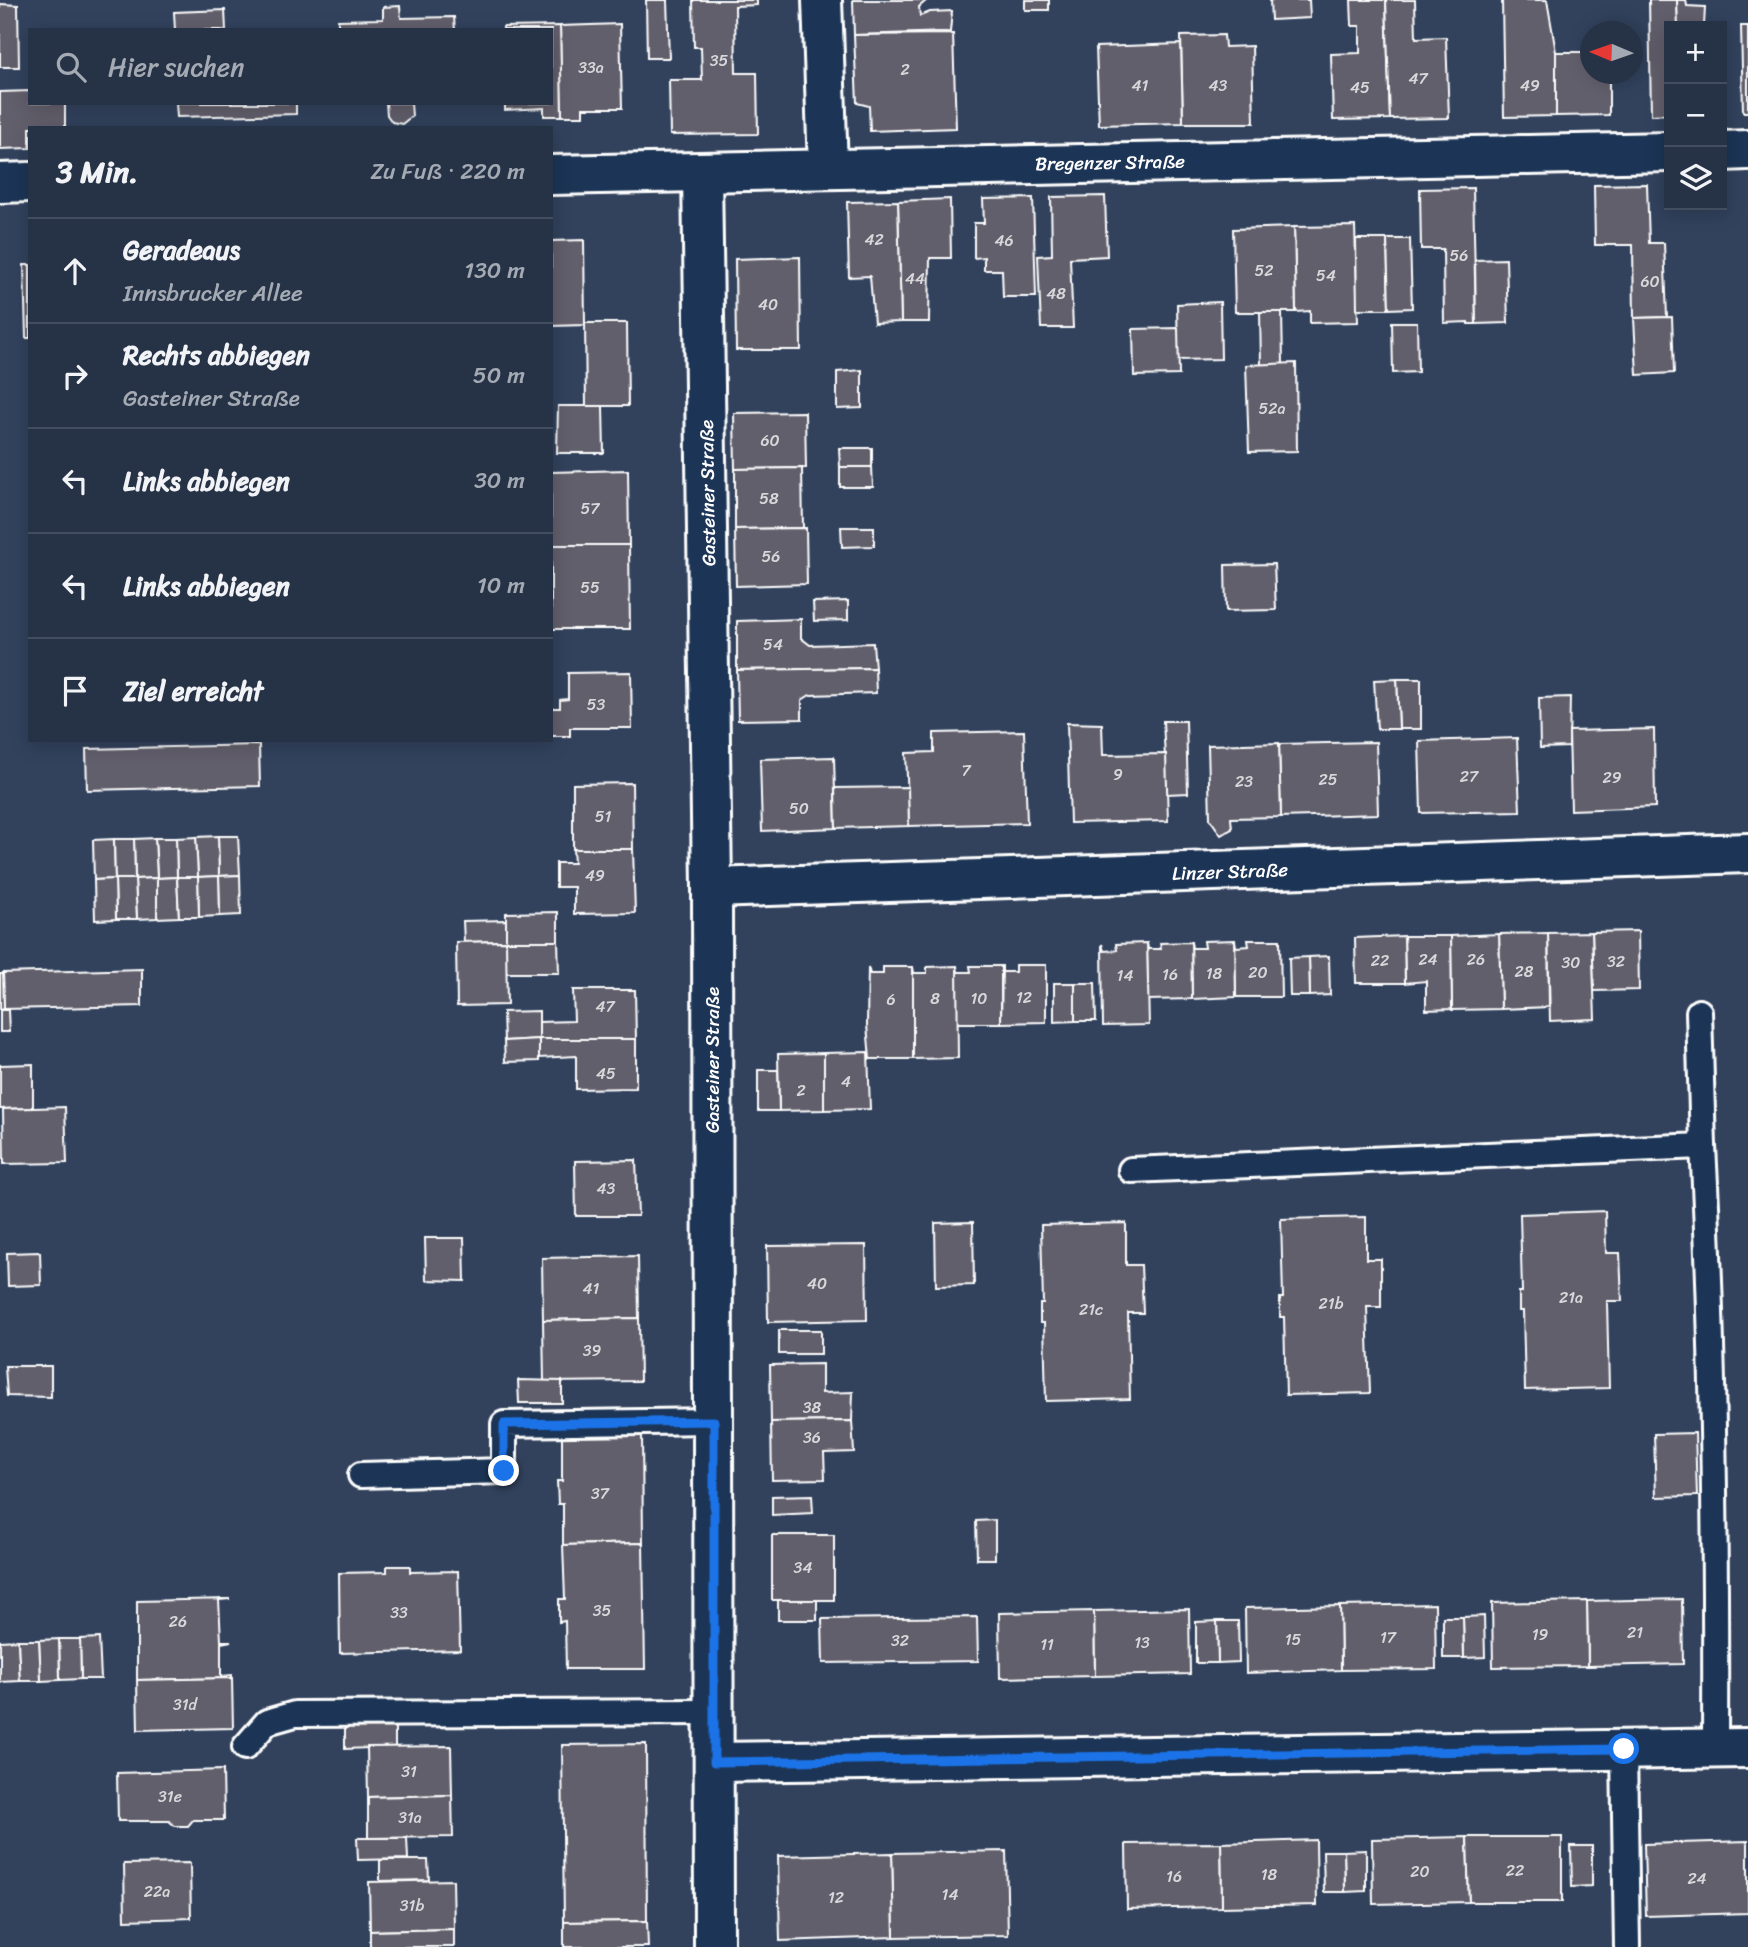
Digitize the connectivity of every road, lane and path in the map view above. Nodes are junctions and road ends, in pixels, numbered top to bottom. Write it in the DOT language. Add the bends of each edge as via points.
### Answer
graph roads {
  1 [pos="822,0"];
  2 [pos="1727,150"];
  3 [pos="1748,150"];
  4 [pos="1664,152"];
  5 [pos="828,169"];
  6 [pos="702,172"];
  7 [pos="553,175"];
  8 [pos="28,182"];
  9 [pos="0,183"];
  10 [pos="1748,853"];
  11 [pos="712,888"];
  12 [pos="1699,1012"];
  13 [pos="1703,1146"];
  14 [pos="1131,1170"];
  15 [pos="714,1421"];
  16 [pos="361,1475"];
  17 [pos="714,1712"];
  18 [pos="246,1747"];
  19 [pos="1732,1748"];
  20 [pos="1624,1749"];
  21 [pos="714,1762"];
  22 [pos="714,1947"];
  23 [pos="1627,1947"];
  1 -- 5 [label="street"];
  2 -- 3 [label="street"];
  4 -- 5 [label="street, Bregenzer Straße"];
  5 -- 6 [label="street, Bregenzer Straße"];
  6 -- 7 [label="street, Bregenzer Straße"];
  6 -- 11 [label="street, Gasteiner Straße"];
  8 -- 9 [label="street"];
  10 -- 11 [label="street, Linzer Straße"];
  11 -- 15 [label="street, Gasteiner Straße"];
  12 -- 13 [label="lane"];
  13 -- 14 [label="lane"];
  13 -- 19 [label="lane" via="1716,1508"];
  15 -- 16 [label="lane" via="504,1424 504,1471"];
  15 -- 17 [label="street, Gasteiner Straße"];
  17 -- 18 [label="lane" via="295,1714 267,1722"];
  17 -- 21 [label="street, Gasteiner Straße"];
  19 -- 20 [label="street"];
  20 -- 21 [label="street"];
  20 -- 23 [label="lane"];
  21 -- 22 [label="street, Gasteiner Straße"];
}
